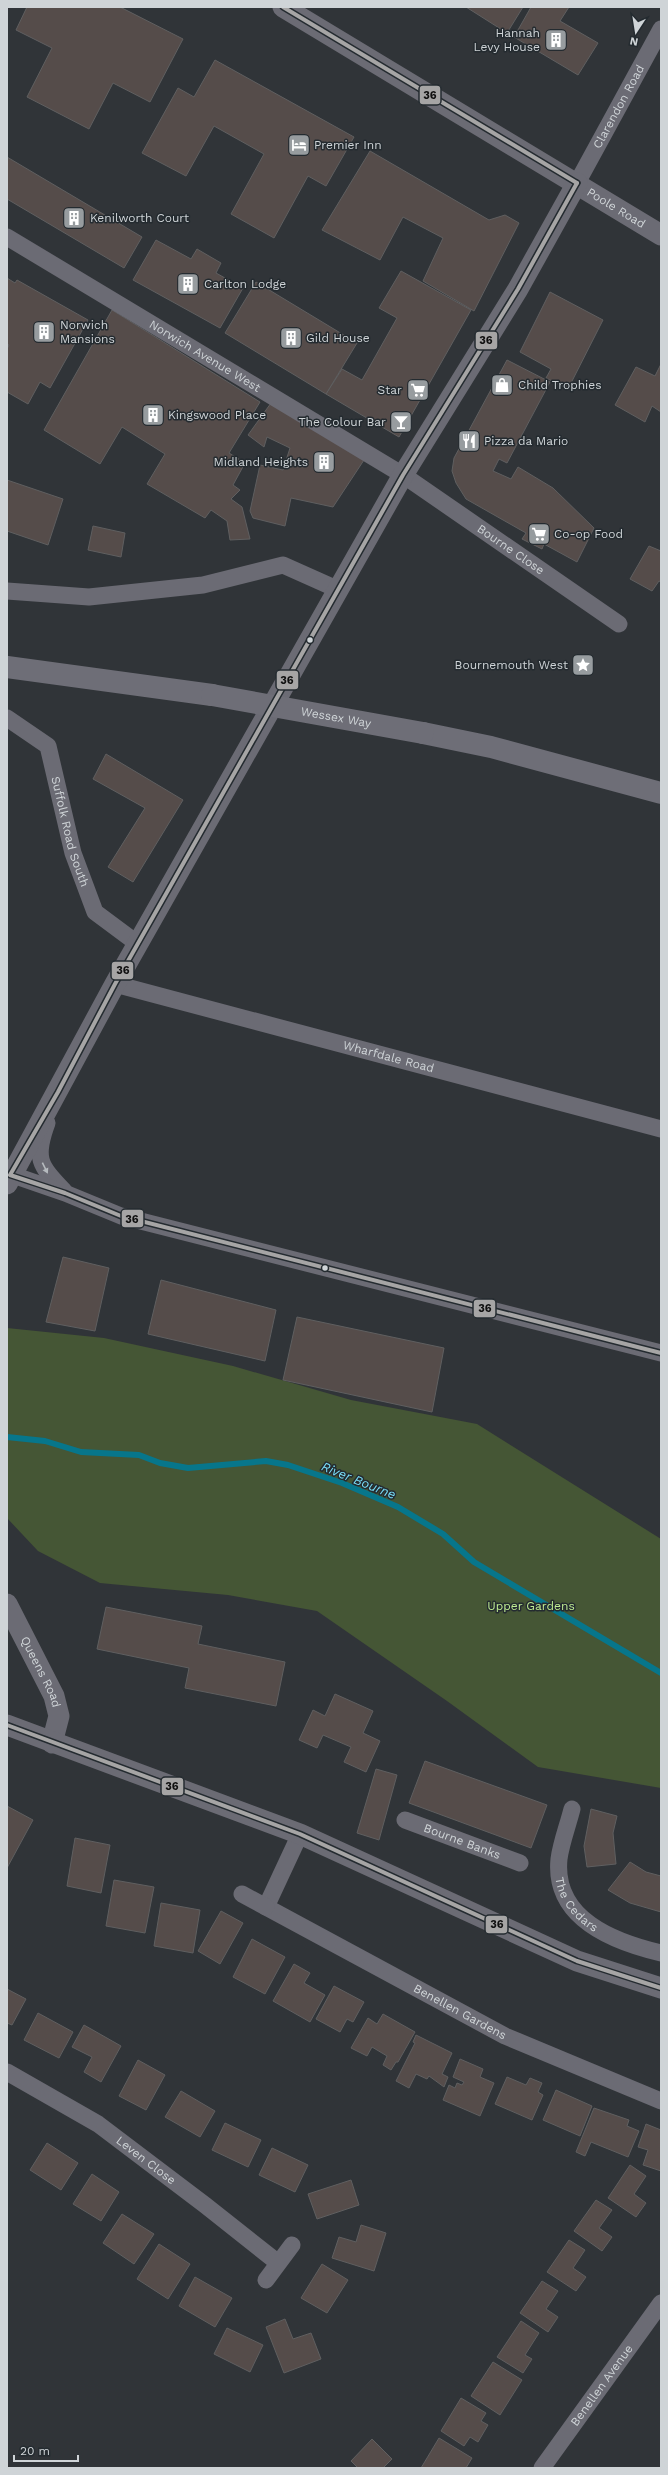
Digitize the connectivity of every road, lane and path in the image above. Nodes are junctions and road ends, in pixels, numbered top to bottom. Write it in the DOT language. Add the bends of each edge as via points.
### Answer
graph roads {
  1 [pos="283,7"];
  2 [pos="661,29"];
  3 [pos="577,184"];
  4 [pos="661,235"];
  5 [pos="7,237"];
  6 [pos="403,475"];
  7 [pos="340,590"];
  8 [pos="7,591"];
  9 [pos="619,624"];
  10 [pos="7,667"];
  11 [pos="7,718"];
  12 [pos="661,793"];
  13 [pos="138,944"];
  14 [pos="115,984"];
  15 [pos="58,1092"];
  16 [pos="661,1129"];
  17 [pos="8,1177"];
  18 [pos="65,1193"];
  19 [pos="661,1353"];
  20 [pos="9,1612"];
  21 [pos="7,1725"];
  22 [pos="52,1742"];
  23 [pos="572,1809"];
  24 [pos="405,1820"];
  25 [pos="300,1834"];
  26 [pos="520,1864"];
  27 [pos="242,1894"];
  28 [pos="266,1906"];
  29 [pos="661,1953"];
  30 [pos="661,1988"];
  31 [pos="7,2072"];
  32 [pos="661,2101"];
  33 [pos="292,2245"];
  34 [pos="277,2262"];
  35 [pos="266,2280"];
  36 [pos="661,2303"];
  37 [pos="542,2468"];
  1 -- 3 [label="street, Poole Road"];
  2 -- 3 [label="street, Clarendon Road"];
  3 -- 4 [label="street, Poole Road"];
  3 -- 6 [label="street" via="518,289"];
  5 -- 6 [label="street, Norwich Avenue West"];
  6 -- 7 [label="street"];
  6 -- 9 [label="street, Bourne Close"];
  7 -- 8 [label="street" via="283,565 203,585 89,597"];
  7 -- 13 [label="street"];
  10 -- 12 [label="highway, Wessex Way, bridge" via="212,695 423,733 491,747"];
  11 -- 13 [label="street, Suffolk Road South" via="48,746 73,853 95,912"];
  13 -- 14 [label="street"];
  14 -- 15 [label="street"];
  14 -- 16 [label="street, Wharfdale Road"];
  15 -- 17 [label="street"];
  15 -- 18 [label="street, one-way" via="42,1135 38,1154 46,1173"];
  17 -- 18 [label="street"];
  18 -- 19 [label="street" via="121,1216"];
  20 -- 22 [label="street, Queens Road" via="54,1696 59,1716"];
  21 -- 22 [label="street"];
  22 -- 25 [label="street"];
  23 -- 29 [label="street, The Cedars" via="559,1858 559,1872 561,1885 576,1912 589,1925 610,1937"];
  24 -- 26 [label="street, Bourne Banks"];
  25 -- 28 [label="street"];
  25 -- 30 [label="street" via="577,1961"];
  27 -- 28 [label="street, Benellen Gardens"];
  28 -- 32 [label="street, Benellen Gardens" via="505,2036"];
  31 -- 34 [label="street, Leven Close" via="98,2124"];
  33 -- 34 [label="street"];
  34 -- 35 [label="street"];
  36 -- 37 [label="street, Benellen Avenue"];
}
